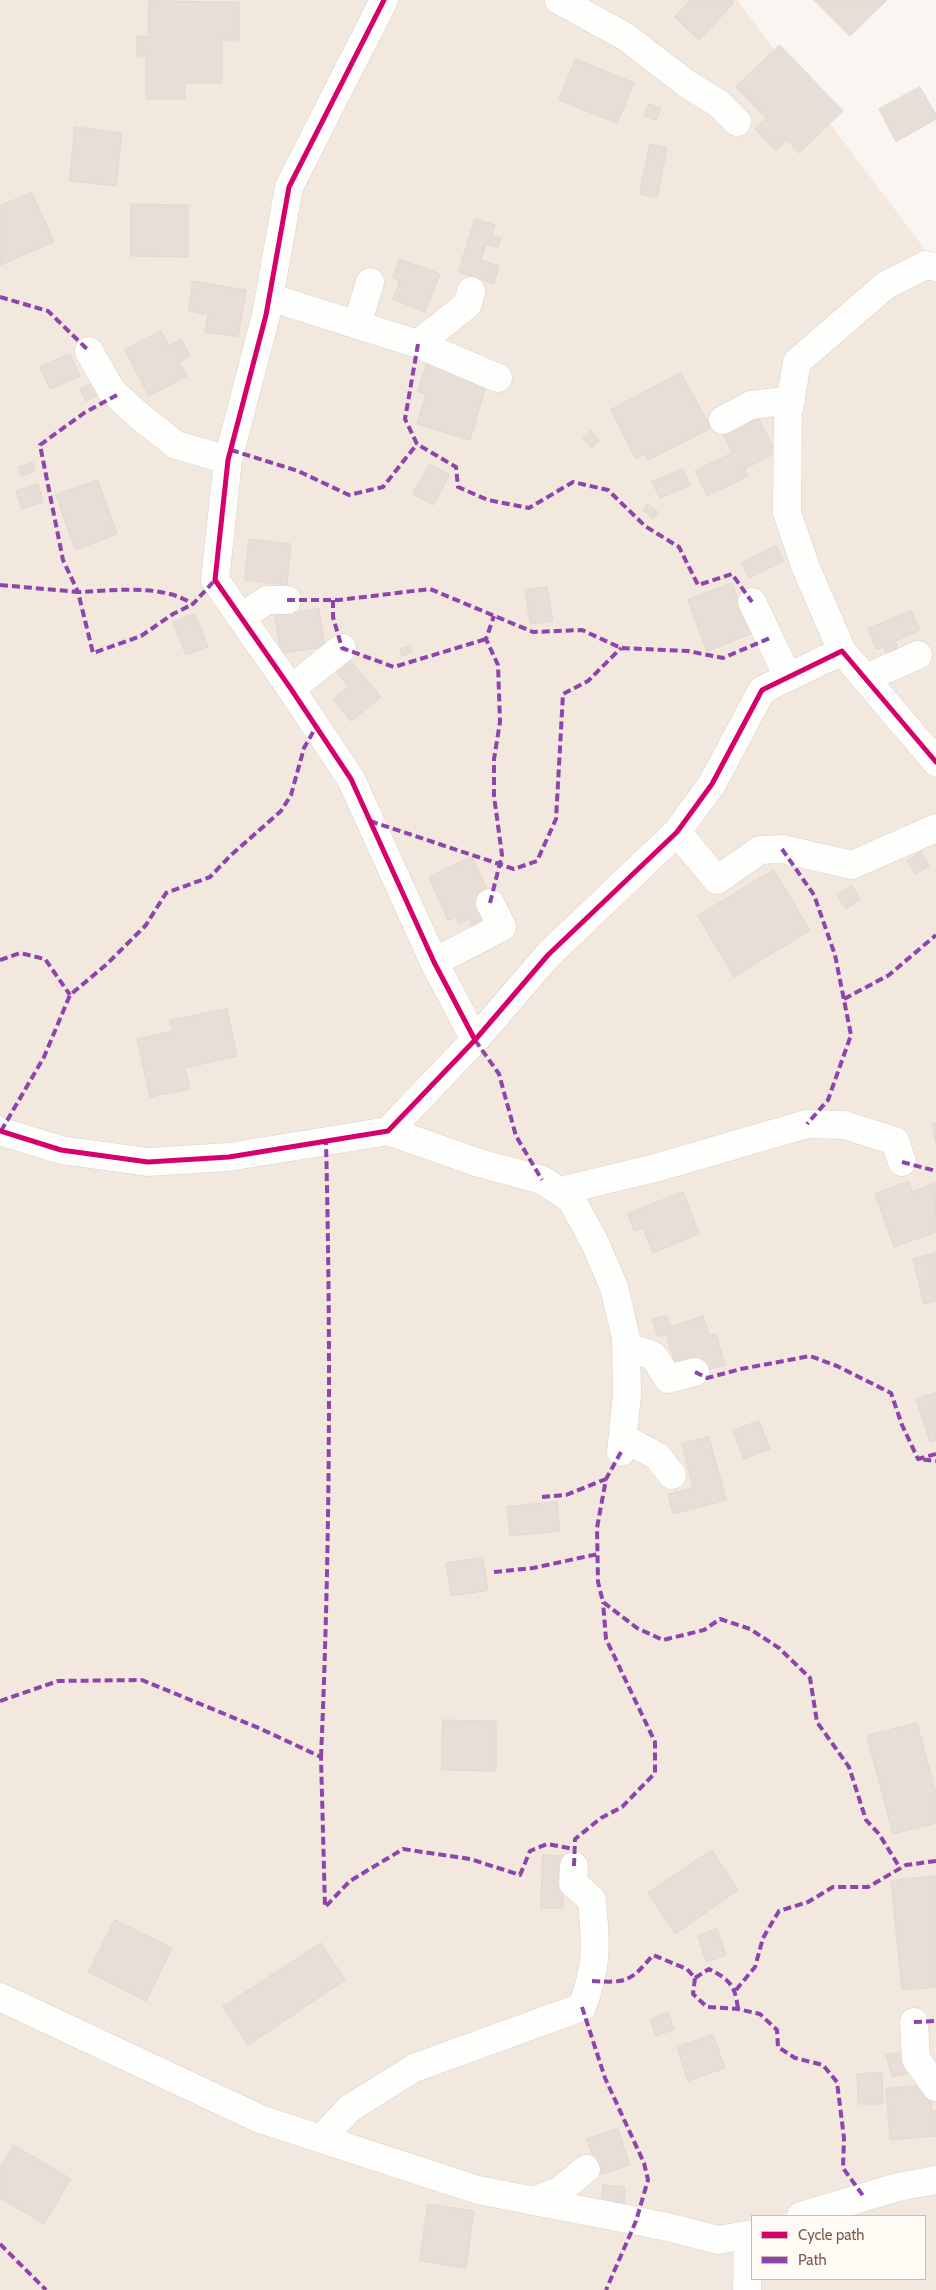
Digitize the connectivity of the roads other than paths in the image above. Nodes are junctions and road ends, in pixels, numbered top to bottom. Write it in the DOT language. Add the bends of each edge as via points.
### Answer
graph roads {
  1 [pos="384,0"];
  2 [pos="558,0"];
  3 [pos="737,122"];
  4 [pos="936,267"];
  5 [pos="370,282"];
  6 [pos="471,291"];
  7 [pos="269,297"];
  8 [pos="357,325"];
  9 [pos="418,344"];
  10 [pos="89,351"];
  11 [pos="498,378"];
  12 [pos="791,400"];
  13 [pos="723,420"];
  14 [pos="228,460"];
  15 [pos="287,600"];
  16 [pos="752,602"];
  17 [pos="241,617"];
  18 [pos="342,648"];
  19 [pos="842,651"];
  20 [pos="918,655"];
  21 [pos="788,677"];
  22 [pos="866,678"];
  23 [pos="291,689"];
  24 [pos="936,762"];
  25 [pos="936,828"];
  26 [pos="677,832"];
  27 [pos="490,903"];
  28 [pos="434,962"];
  29 [pos="475,1040"];
  30 [pos="0,1131"];
  31 [pos="388,1132"];
  32 [pos="902,1162"];
  33 [pos="560,1191"];
  34 [pos="626,1346"];
  35 [pos="695,1372"];
  36 [pos="672,1475"];
  37 [pos="574,1866"];
  38 [pos="0,1998"];
  39 [pos="914,2022"];
  40 [pos="936,2087"];
  41 [pos="321,2139"];
  42 [pos="586,2169"];
  43 [pos="936,2180"];
  44 [pos="533,2201"];
  45 [pos="804,2215"];
  46 [pos="750,2235"];
  47 [pos="747,2290"];
  1 -- 7 [label="street" via="289,187"];
  2 -- 3 [label="street" via="626,37 687,84 718,103"];
  4 -- 12 [label="street" via="926,266 886,285 797,362"];
  5 -- 8 [label="street"];
  6 -- 9 [label="street" via="468,304"];
  7 -- 8 [label="street"];
  7 -- 14 [label="street"];
  8 -- 9 [label="street"];
  9 -- 11 [label="street"];
  10 -- 14 [label="street" via="111,390 176,445"];
  12 -- 13 [label="street" via="751,405"];
  12 -- 19 [label="street" via="787,512 806,568"];
  14 -- 17 [label="street" via="215,580"];
  15 -- 17 [label="street" via="267,600"];
  16 -- 21 [label="street"];
  17 -- 23 [label="street"];
  18 -- 23 [label="street"];
  19 -- 21 [label="street"];
  19 -- 22 [label="street"];
  20 -- 22 [label="street"];
  21 -- 26 [label="street" via="762,690 712,784"];
  22 -- 24 [label="street"];
  23 -- 28 [label="street" via="351,779"];
  25 -- 26 [label="street" via="852,865 782,849 760,850 717,880"];
  26 -- 29 [label="street" via="548,954"];
  27 -- 28 [label="street" via="502,927"];
  28 -- 29 [label="street"];
  29 -- 31 [label="street"];
  30 -- 31 [label="street" via="61,1150 148,1162 229,1157"];
  31 -- 33 [label="street" via="479,1163 542,1180"];
  32 -- 33 [label="street" via="895,1141 844,1125 807,1124 664,1166"];
  33 -- 34 [label="street" via="571,1199 614,1287"];
  34 -- 35 [label="street" via="654,1356 668,1379"];
  34 -- 36 [label="street" via="627,1395 622,1445 658,1456"];
  37 -- 41 [label="street" via="574,1882 592,1900 596,1947 592,1981 582,2007 414,2068 350,2108"];
  38 -- 41 [label="street" via="260,2118"];
  39 -- 40 [label="street" via="916,2059"];
  41 -- 44 [label="street" via="478,2190"];
  42 -- 44 [label="street" via="559,2191"];
  43 -- 45 [label="street" via="898,2186"];
  44 -- 46 [label="street" via="718,2240"];
  46 -- 47 [label="street"];
}
